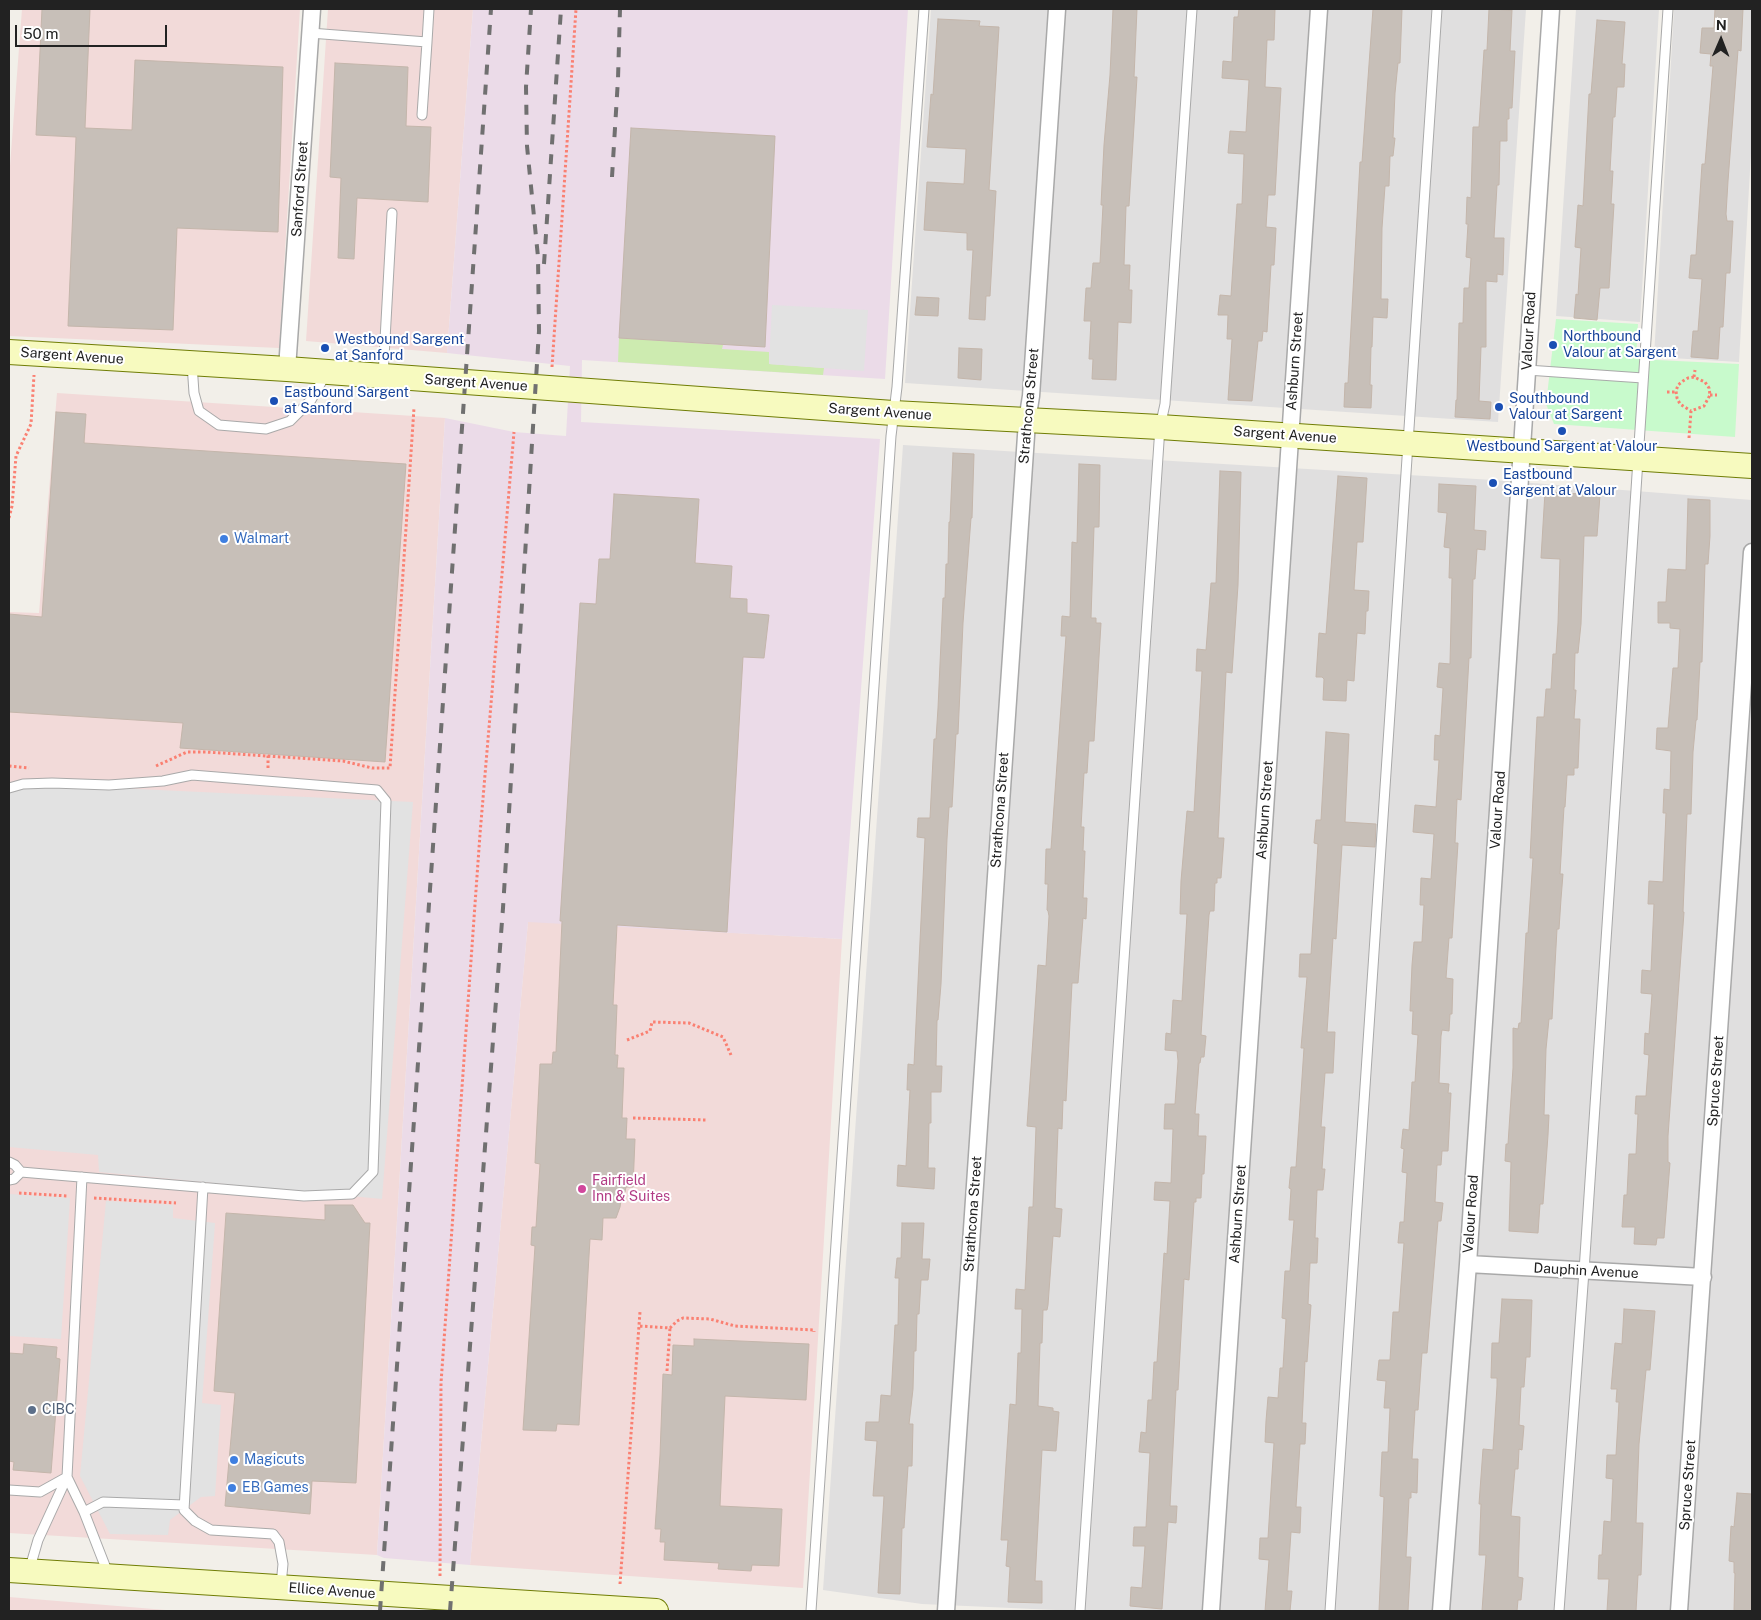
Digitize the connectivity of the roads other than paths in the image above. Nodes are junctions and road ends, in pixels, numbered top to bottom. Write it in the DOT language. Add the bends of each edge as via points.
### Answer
graph roads {
  1 [pos="312,9"];
  2 [pos="429,9"];
  3 [pos="924,9"];
  4 [pos="1057,9"];
  5 [pos="1192,9"];
  6 [pos="1319,9"];
  7 [pos="1437,9"];
  8 [pos="1550,9"];
  9 [pos="1668,9"];
  10 [pos="310,33"];
  11 [pos="427,42"];
  12 [pos="422,115"];
  13 [pos="392,213"];
  14 [pos="9,352"];
  15 [pos="192,364"];
  16 [pos="287,370"];
  17 [pos="1527,370"];
  18 [pos="327,372"];
  19 [pos="382,376"];
  20 [pos="1642,378"];
  21 [pos="893,413"];
  22 [pos="1027,421"];
  23 [pos="1160,427"];
  24 [pos="1290,435"];
  25 [pos="1408,443"];
  26 [pos="1522,452"];
  27 [pos="1637,458"];
  28 [pos="1752,466"];
  29 [pos="1752,552"];
  30 [pos="9,788"];
  31 [pos="9,1162"];
  32 [pos="21,1172"];
  33 [pos="82,1176"];
  34 [pos="9,1180"];
  35 [pos="203,1188"];
  36 [pos="1468,1264"];
  37 [pos="1584,1271"];
  38 [pos="1703,1277"];
  39 [pos="67,1477"];
  40 [pos="9,1490"];
  41 [pos="184,1505"];
  42 [pos="84,1512"];
  43 [pos="19,1571"];
  44 [pos="110,1576"];
  45 [pos="280,1588"];
  46 [pos="656,1611"];
  47 [pos="811,1611"];
  48 [pos="946,1611"];
  49 [pos="1080,1611"];
  50 [pos="1211,1611"];
  51 [pos="1330,1611"];
  52 [pos="1442,1611"];
  53 [pos="1559,1611"];
  54 [pos="1679,1611"];
  1 -- 10 [label="street, Sanford Street"];
  2 -- 11 [label="lane"];
  3 -- 21 [label="lane" via="898,387"];
  4 -- 22 [label="street, Strathcona Street"];
  5 -- 23 [label="lane" via="1166,404"];
  6 -- 24 [label="street, Ashburn Street"];
  7 -- 25 [label="lane"];
  8 -- 17 [label="street, Valour Road"];
  9 -- 20 [label="lane"];
  10 -- 11 [label="lane"];
  10 -- 16 [label="street, Sanford Street"];
  11 -- 12 [label="lane"];
  13 -- 19 [label="lane"];
  14 -- 15 [label="main road, Sargent Avenue"];
  15 -- 16 [label="main road, Sargent Avenue"];
  15 -- 18 [label="lane" via="199,411 219,424 266,429 290,421 311,400"];
  16 -- 18 [label="main road, Sargent Avenue"];
  17 -- 20 [label="lane"];
  17 -- 26 [label="street, Valour Road"];
  18 -- 19 [label="main road, Sargent Avenue"];
  19 -- 21 [label="main road, Sargent Avenue"];
  20 -- 27 [label="lane"];
  21 -- 22 [label="main road, Sargent Avenue"];
  21 -- 47 [label="lane"];
  22 -- 23 [label="main road, Sargent Avenue"];
  22 -- 48 [label="street, Strathcona Street"];
  23 -- 24 [label="main road, Sargent Avenue"];
  23 -- 49 [label="lane"];
  24 -- 25 [label="main road, Sargent Avenue"];
  24 -- 50 [label="street, Ashburn Street"];
  25 -- 26 [label="main road, Sargent Avenue"];
  25 -- 51 [label="lane"];
  26 -- 27 [label="main road, Sargent Avenue"];
  26 -- 36 [label="street, Valour Road"];
  27 -- 28 [label="main road, Sargent Avenue"];
  27 -- 37 [label="lane"];
  29 -- 38 [label="street, Spruce Street"];
  30 -- 35 [label="lane" via="52,783 109,785 192,775 377,790 386,801 373,1172 352,1194 304,1196"];
  31 -- 32 [label="lane"];
  32 -- 33 [label="lane"];
  32 -- 34 [label="lane" via="14,1180"];
  33 -- 35 [label="lane"];
  33 -- 39 [label="lane"];
  35 -- 41 [label="lane"];
  36 -- 37 [label="street, Dauphin Avenue"];
  36 -- 52 [label="street, Valour Road"];
  37 -- 38 [label="street, Dauphin Avenue"];
  37 -- 53 [label="lane"];
  38 -- 54 [label="street, Spruce Street"];
  39 -- 40 [label="lane" via="40,1492"];
  39 -- 42 [label="lane"];
  39 -- 43 [label="lane" via="38,1540"];
  41 -- 42 [label="lane" via="103,1502"];
  41 -- 45 [label="lane" via="184,1510 195,1521 211,1530 273,1534 280,1542 284,1564"];
  42 -- 44 [label="lane"];
  43 -- 44 [label="main road, Ellice Avenue"];
  44 -- 45 [label="main road, Ellice Avenue"];
  45 -- 46 [label="main road, Ellice Avenue"];
}
